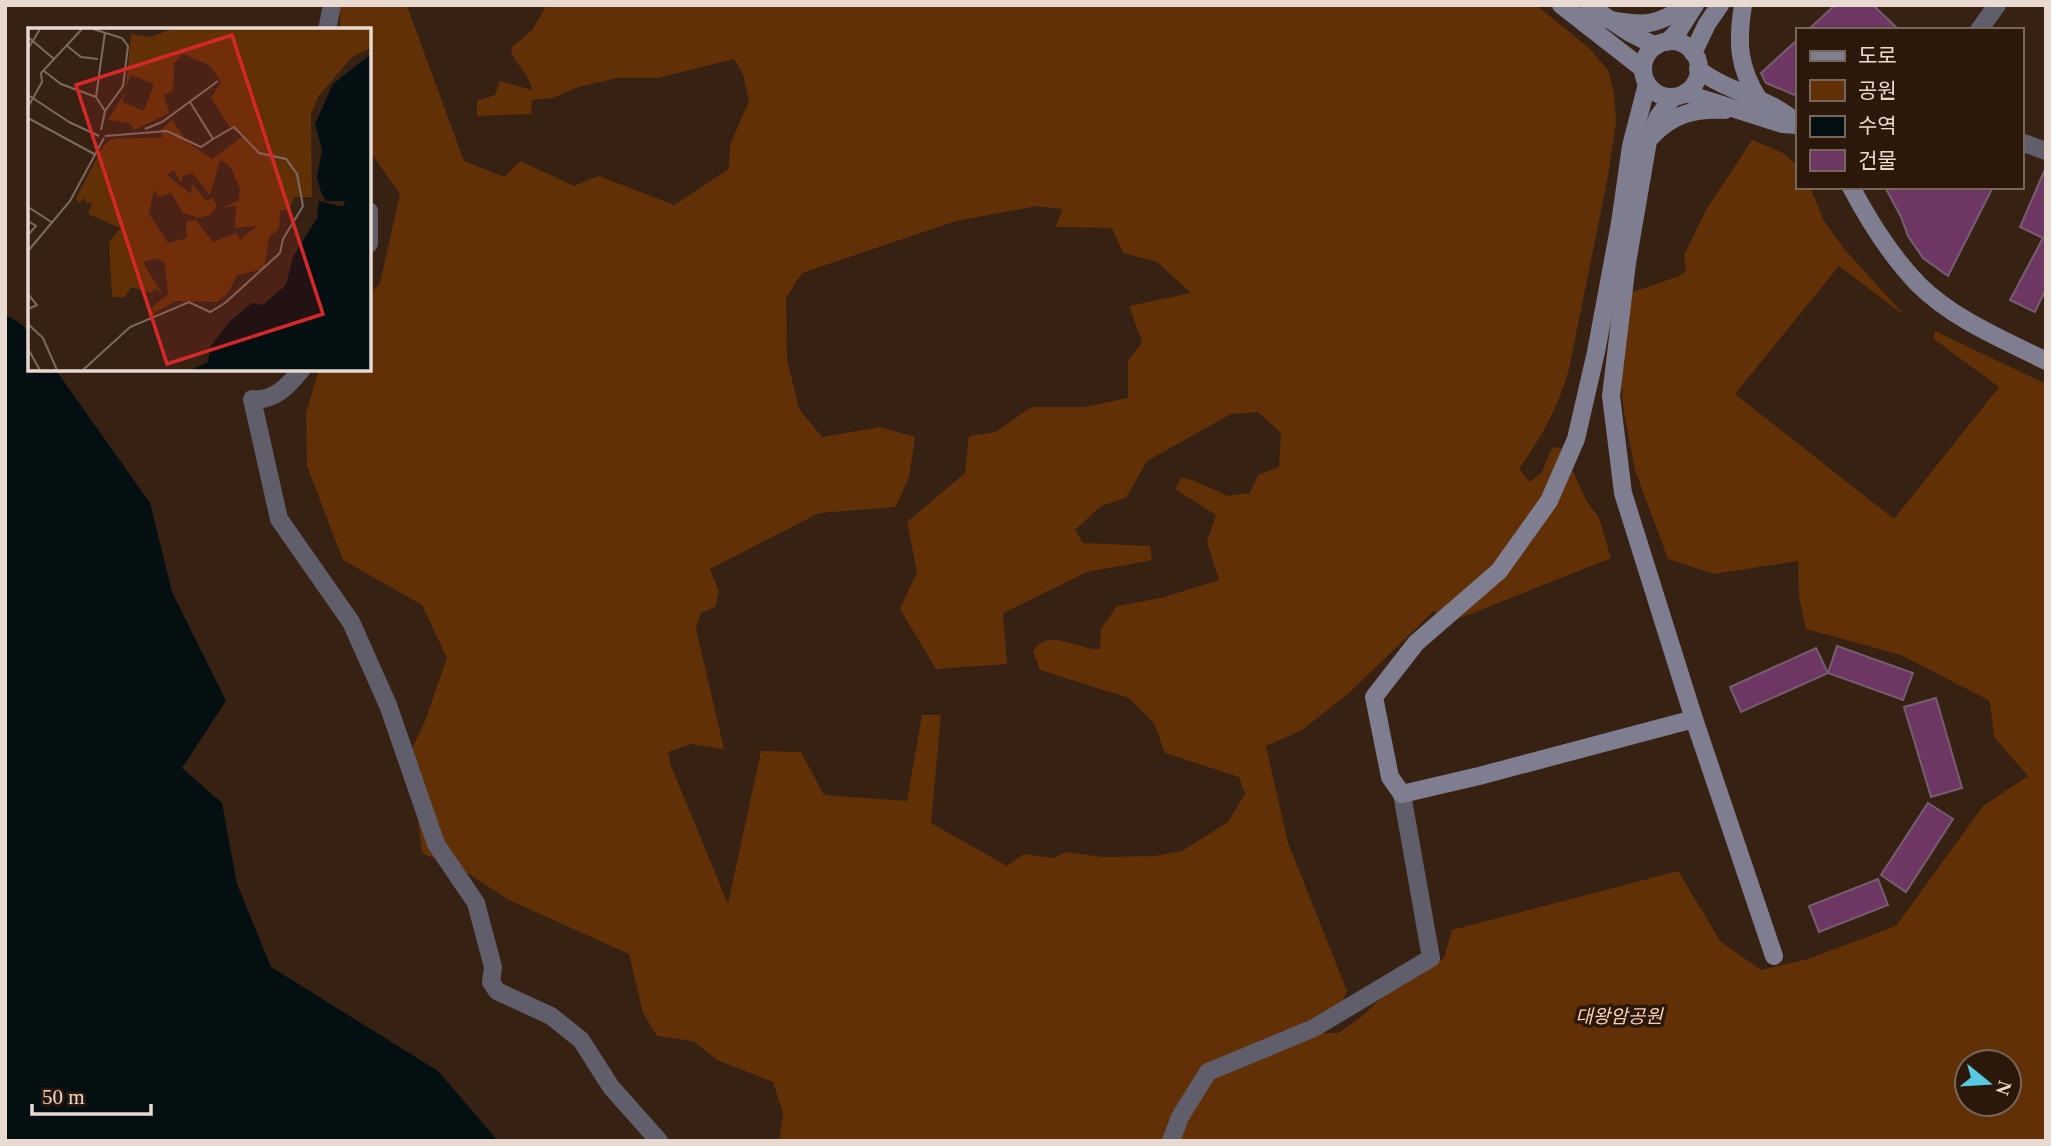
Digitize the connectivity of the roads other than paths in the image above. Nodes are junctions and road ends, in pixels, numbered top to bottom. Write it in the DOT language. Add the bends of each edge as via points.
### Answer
graph roads {
  1 [pos="332,5"];
  2 [pos="1561,5"];
  3 [pos="1588,5"];
  4 [pos="1689,5"];
  5 [pos="1695,5"];
  6 [pos="1720,5"];
  7 [pos="1743,5"];
  8 [pos="1997,5"];
  9 [pos="1606,19"];
  10 [pos="327,28"];
  11 [pos="1980,28"];
  12 [pos="1662,44"];
  13 [pos="1696,61"];
  14 [pos="1645,76"];
  15 [pos="1679,95"];
  16 [pos="1759,100"];
  17 [pos="1744,111"];
  18 [pos="1796,123"];
  19 [pos="1796,124"];
  20 [pos="1647,141"];
  21 [pos="2023,143"];
  22 [pos="2046,151"];
  23 [pos="1852,189"];
  24 [pos="2046,361"];
  25 [pos="300,371"];
  26 [pos="1694,719"];
  27 [pos="1402,794"];
  28 [pos="1774,956"];
  29 [pos="659,1141"];
  30 [pos="1171,1141"];
  1 -- 10 [label="street"];
  2 -- 14 [label="street"];
  3 -- 9 [label="street"];
  4 -- 9 [label="street" via="1663,21 1646,24"];
  5 -- 12 [label="street" via="1679,30"];
  6 -- 13 [label="street" via="1707,24"];
  7 -- 16 [label="street" via="1741,62"];
  8 -- 11 [label="street"];
  9 -- 12 [label="street"];
  12 -- 13 [label="street" via="1680,43"];
  12 -- 14 [label="street" via="1647,56"];
  13 -- 15 [label="street" via="1693,85"];
  13 -- 16 [label="street" via="1710,78"];
  14 -- 15 [label="street" via="1656,93"];
  14 -- 27 [label="street" via="1596,352 1576,439 1560,477 1549,501 1499,571 1416,643 1374,697 1390,777"];
  15 -- 17 [label="street"];
  15 -- 20 [label="street" via="1658,117"];
  16 -- 18 [label="street"];
  17 -- 19 [label="street"];
  17 -- 20 [label="street" via="1697,110 1677,116"];
  20 -- 26 [label="street" via="1611,396 1623,493"];
  21 -- 22 [label="street"];
  23 -- 24 [label="street" via="1892,254 1919,285 1970,323"];
  25 -- 29 [label="street" via="287,388 262,401 252,399 279,519 351,622 388,705 436,844 476,903 493,967 491,982 497,991 551,1016 581,1040 611,1087"];
  26 -- 27 [label="street"];
  26 -- 28 [label="street"];
  27 -- 30 [label="street" via="1431,958 1314,1028 1208,1072"];
}
